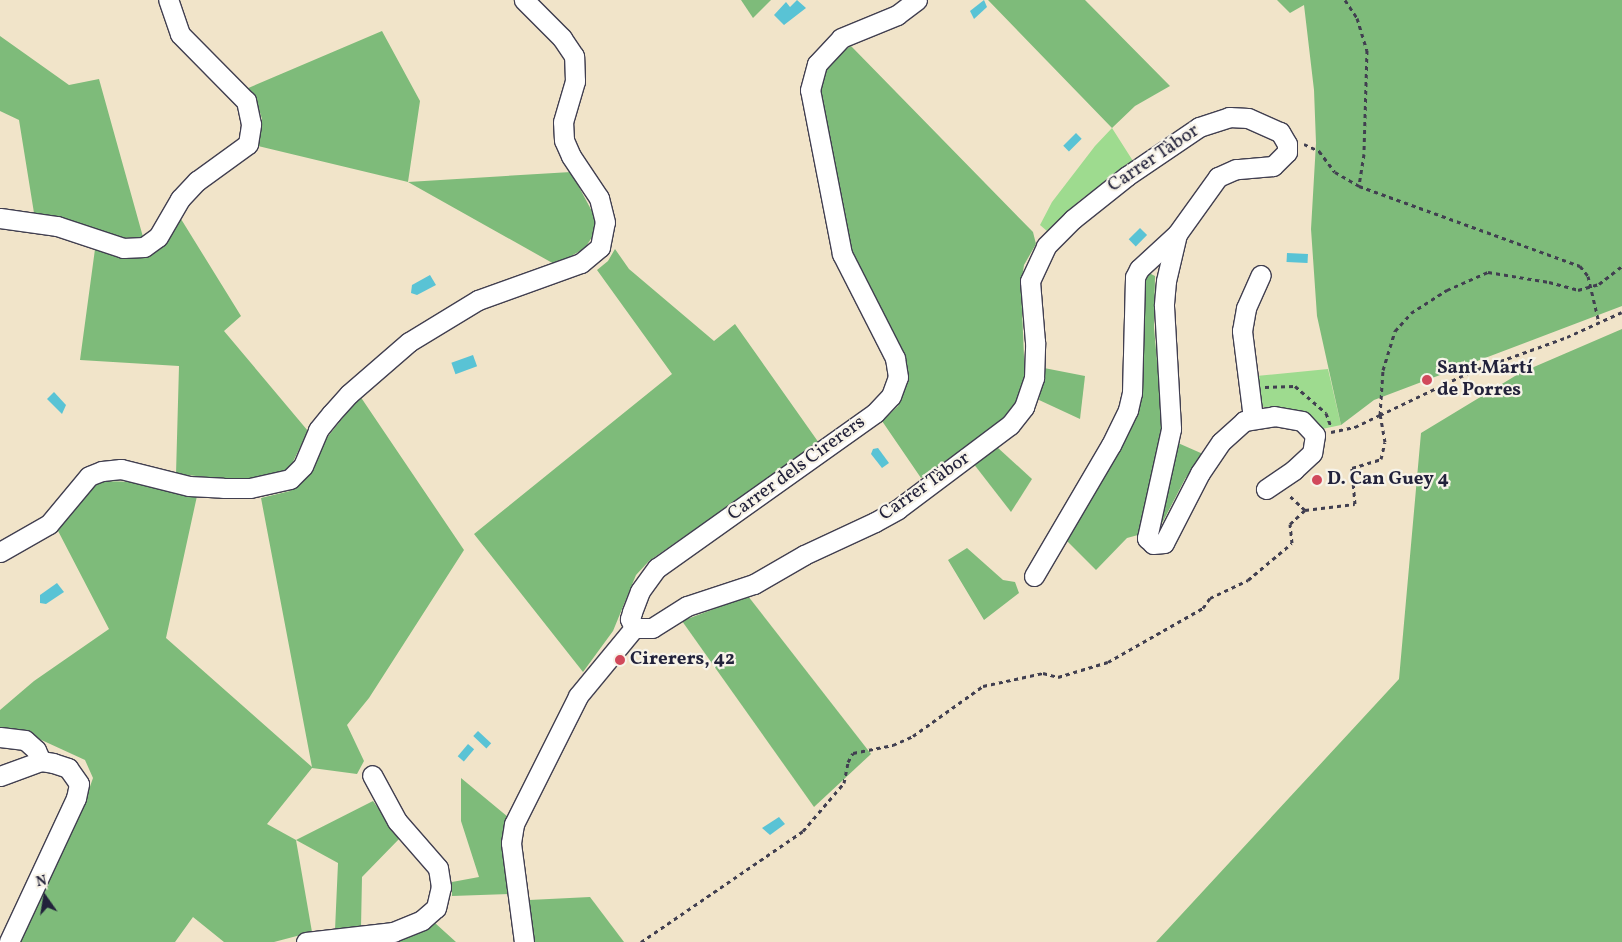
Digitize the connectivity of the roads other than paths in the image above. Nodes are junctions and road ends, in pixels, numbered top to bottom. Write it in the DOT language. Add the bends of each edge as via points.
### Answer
graph roads {
  1 [pos="168,0"];
  2 [pos="524,0"];
  3 [pos="917,0"];
  4 [pos="0,218"];
  5 [pos="1177,234"];
  6 [pos="1261,275"];
  7 [pos="1253,418"];
  8 [pos="1266,489"];
  9 [pos="0,552"];
  10 [pos="1034,576"];
  11 [pos="634,628"];
  12 [pos="0,737"];
  13 [pos="41,762"];
  14 [pos="372,775"];
  15 [pos="0,776"];
  16 [pos="9,942"];
  17 [pos="306,942"];
  18 [pos="524,942"];
  1 -- 4 [label="street" via="180,34 246,102 252,124 248,144 197,181 180,200 158,237 144,247 123,248 57,226"];
  2 -- 9 [label="street" via="562,38 574,56 575,81 563,122 564,140 599,198 605,222 600,247 581,263 478,300 409,342 331,414 318,430 303,466 290,479 250,488 223,488 189,486 121,470 102,471 88,476 49,524"];
  3 -- 11 [label="street, Carrer dels Cirerers" via="896,15 841,38 815,69 810,90 842,254 895,358 898,377 891,396 875,413 658,568 640,591 630,619"];
  5 -- 7 [label="street" via="1164,306 1171,429 1147,530 1150,542 1164,543 1187,494 1210,458 1232,431"];
  5 -- 10 [label="street" via="1139,269 1135,277 1132,392 1128,410"];
  5 -- 11 [label="street, Carrer Tàbor" via="1218,177 1236,169 1273,166 1284,157 1287,144 1280,132 1258,121 1240,117 1219,119 1186,134 1061,229 1038,258 1030,280 1034,378 1024,408 1010,424 875,522 804,555 754,584 687,606 652,628"];
  6 -- 7 [label="street" via="1243,320"];
  7 -- 8 [label="street" via="1294,418 1323,431 1312,452 1294,470"];
  11 -- 18 [label="street" via="578,696 514,824 511,843"];
  12 -- 13 [label="street" via="25,740 36,750"];
  13 -- 15 [label="street"];
  13 -- 16 [label="street" via="68,768 77,777 79,792"];
  14 -- 17 [label="street" via="397,821 438,868 441,887 436,908 422,920 393,932"];
}
